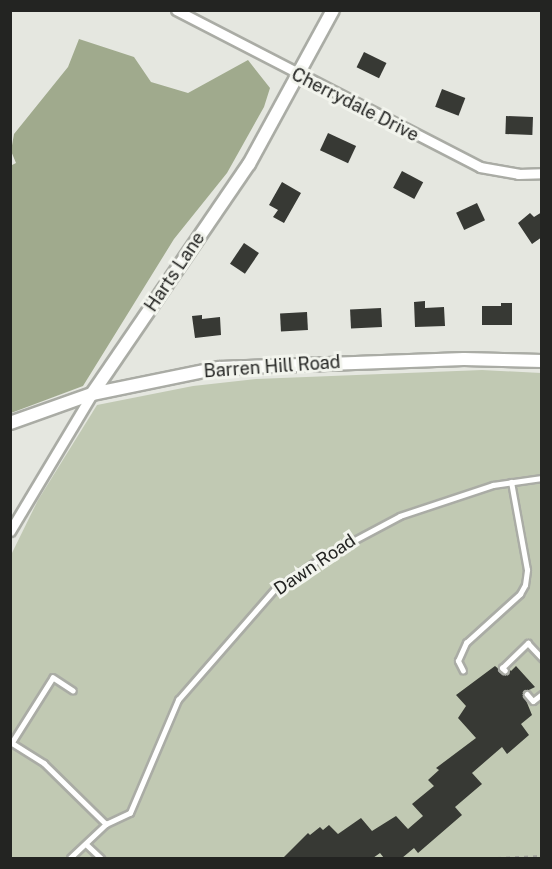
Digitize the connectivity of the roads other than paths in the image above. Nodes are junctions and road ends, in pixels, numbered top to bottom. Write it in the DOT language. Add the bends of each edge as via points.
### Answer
graph roads {
  1 [pos="176,10"];
  2 [pos="200,10"];
  3 [pos="333,10"];
  4 [pos="194,20"];
  5 [pos="299,76"];
  6 [pos="542,173"];
  7 [pos="542,361"];
  8 [pos="92,394"];
  9 [pos="10,423"];
  10 [pos="542,478"];
  11 [pos="511,482"];
  12 [pos="10,531"];
  13 [pos="542,658"];
  14 [pos="463,670"];
  15 [pos="505,671"];
  16 [pos="73,691"];
  17 [pos="527,694"];
  18 [pos="542,694"];
  19 [pos="106,824"];
  20 [pos="86,844"];
  21 [pos="70,858"];
  22 [pos="101,858"];
  1 -- 4 [label="street, Cherrydale Drive"];
  2 -- 4 [label="street"];
  3 -- 5 [label="street, Harts Lane"];
  4 -- 5 [label="street, Cherrydale Drive"];
  5 -- 6 [label="street, Cherrydale Drive" via="480,167 518,174"];
  5 -- 8 [label="street, Harts Lane" via="249,164"];
  7 -- 8 [label="street, Barren Hill Road" via="464,359 219,368"];
  8 -- 9 [label="street, Barren Hill Road"];
  8 -- 12 [label="street, Harts Lane"];
  10 -- 11 [label="lane, Dawn Road"];
  11 -- 14 [label="lane" via="527,570 525,585 466,643 458,661"];
  11 -- 19 [label="lane, Dawn Road" via="400,516 321,558 274,590 178,700 130,813"];
  13 -- 15 [label="lane" via="528,643 502,668"];
  16 -- 19 [label="lane" via="53,678 12,743 44,763"];
  17 -- 18 [label="lane" via="533,701"];
  19 -- 20 [label="lane"];
  20 -- 21 [label="lane"];
  20 -- 22 [label="lane"];
}
